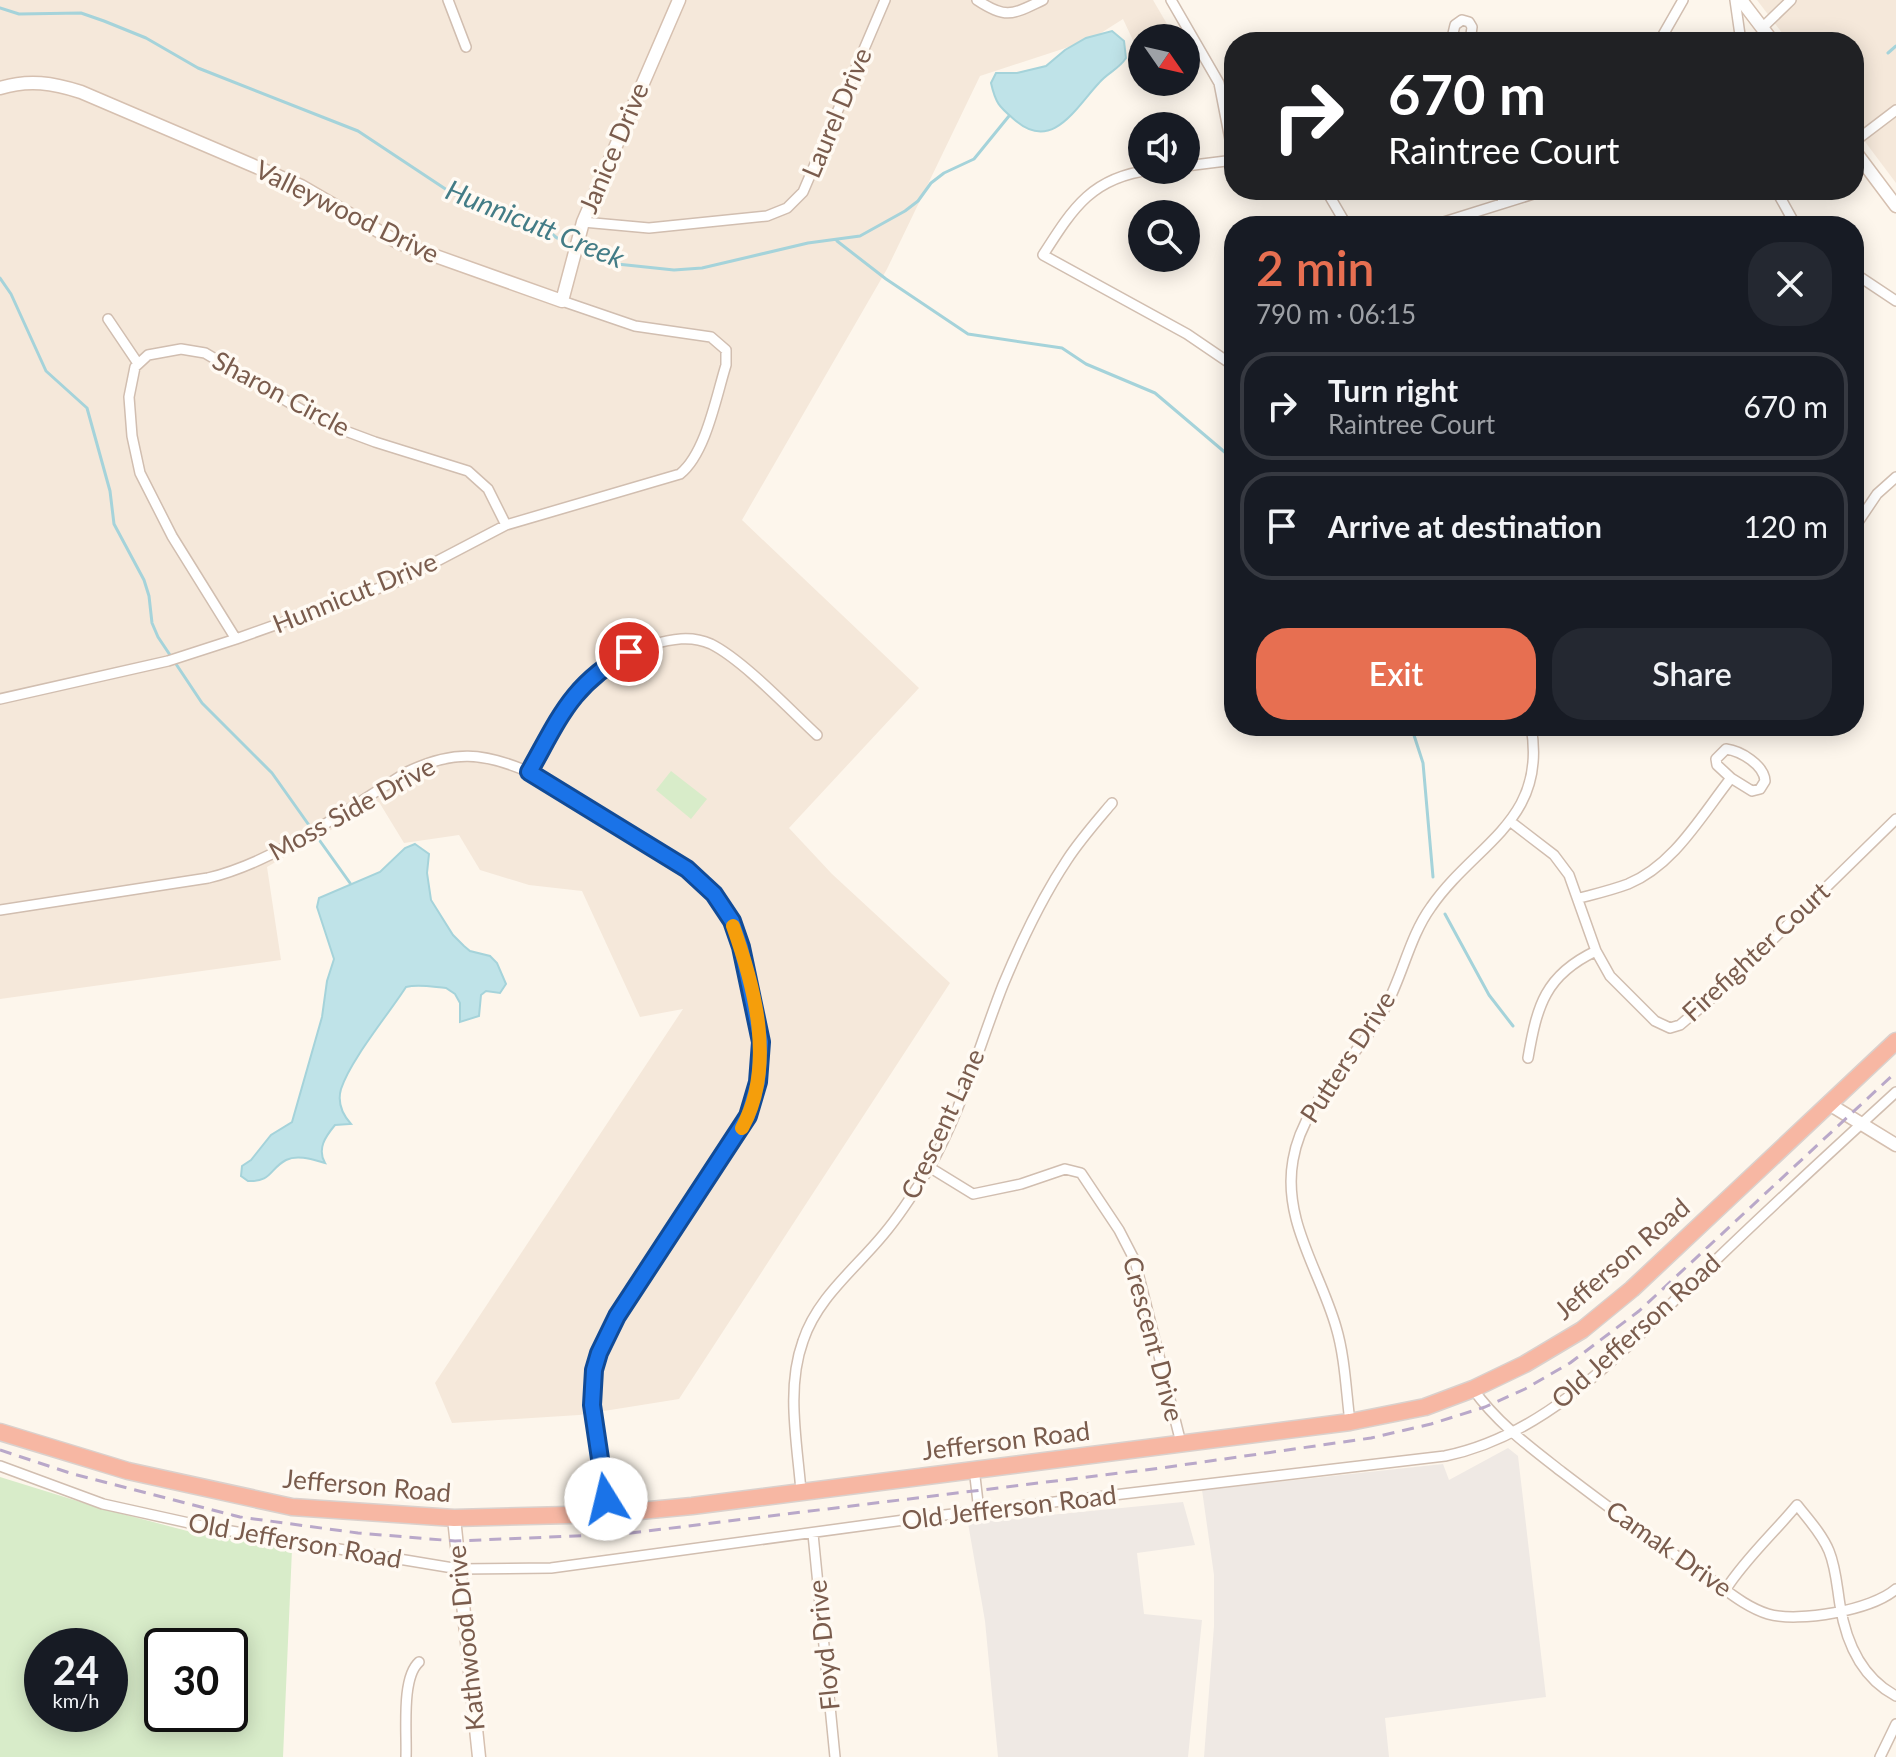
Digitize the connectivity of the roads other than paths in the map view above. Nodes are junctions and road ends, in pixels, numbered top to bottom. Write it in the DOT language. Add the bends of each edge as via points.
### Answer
graph roads {
  1 [pos="448,0"];
  2 [pos="679,0"];
  3 [pos="885,0"];
  4 [pos="977,0"];
  5 [pos="1043,0"];
  6 [pos="1171,0"];
  7 [pos="1683,0"];
  8 [pos="1738,0"];
  9 [pos="1791,0"];
  10 [pos="1762,28"];
  11 [pos="1453,32"];
  12 [pos="1471,32"];
  13 [pos="1665,32"];
  14 [pos="1740,32"];
  15 [pos="1765,32"];
  16 [pos="466,47"];
  17 [pos="0,88"];
  18 [pos="1224,109"];
  19 [pos="1896,110"];
  20 [pos="1864,134"];
  21 [pos="1224,161"];
  22 [pos="1864,163"];
  23 [pos="1200,164"];
  24 [pos="1128,173"];
  25 [pos="1503,200"];
  26 [pos="1514,200"];
  27 [pos="1504,203"];
  28 [pos="1896,206"];
  29 [pos="1463,216"];
  30 [pos="583,222"];
  31 [pos="1864,280"];
  32 [pos="562,301"];
  33 [pos="1896,301"];
  34 [pos="108,319"];
  35 [pos="1224,359"];
  36 [pos="137,362"];
  37 [pos="726,365"];
  38 [pos="1896,477"];
  39 [pos="1864,513"];
  40 [pos="506,525"];
  41 [pos="236,639"];
  42 [pos="0,699"];
  43 [pos="817,735"];
  44 [pos="1535,736"];
  45 [pos="529,772"];
  46 [pos="1731,778"];
  47 [pos="1112,803"];
  48 [pos="1896,819"];
  49 [pos="1511,822"];
  50 [pos="1580,898"];
  51 [pos="0,910"];
  52 [pos="1596,951"];
  53 [pos="1896,1041"];
  54 [pos="1528,1058"];
  55 [pos="1896,1092"];
  56 [pos="1829,1104"];
  57 [pos="1860,1125"];
  58 [pos="1896,1145"];
  59 [pos="929,1167"];
  60 [pos="1473,1389"];
  61 [pos="1350,1422"];
  62 [pos="0,1432"];
  63 [pos="1511,1432"];
  64 [pos="1181,1443"];
  65 [pos="0,1466"];
  66 [pos="974,1468"];
  67 [pos="801,1491"];
  68 [pos="979,1511"];
  69 [pos="608,1514"];
  70 [pos="454,1518"];
  71 [pos="813,1534"];
  72 [pos="459,1569"];
  73 [pos="1726,1589"];
  74 [pos="1896,1589"];
  75 [pos="1841,1610"];
  76 [pos="419,1662"];
  77 [pos="1896,1696"];
  78 [pos="1896,1724"];
  79 [pos="406,1757"];
  80 [pos="479,1757"];
  81 [pos="835,1757"];
  82 [pos="1880,1757"];
  1 -- 16 [label="street"];
  2 -- 30 [label="street, Janice Drive"];
  3 -- 30 [label="street, Laurel Drive" via="803,192 792,205 767,216 649,228"];
  4 -- 5 [label="street" via="1007,15"];
  6 -- 18 [label="street" via="1219,83"];
  7 -- 13 [label="street"];
  8 -- 10 [label="street"];
  8 -- 14 [label="street"];
  9 -- 10 [label="street"];
  10 -- 15 [label="street"];
  11 -- 12 [label="street" via="1462,20 1469,22"];
  17 -- 32 [label="street, Valleywood Drive" via="43,82 81,92 301,186 399,243"];
  19 -- 20 [label="street"];
  21 -- 23 [label="street"];
  22 -- 28 [label="street"];
  24 -- 35 [label="street" via="1098,186 1043,255"];
  25 -- 27 [label="street"];
  26 -- 27 [label="street"];
  27 -- 29 [label="street"];
  30 -- 32 [label="street, Janice Drive"];
  31 -- 33 [label="street"];
  32 -- 37 [label="street, Valleywood Drive" via="635,326 711,337 726,350"];
  34 -- 36 [label="street"];
  36 -- 40 [label="street, Sharon Circle" via="165,351 205,353 324,423 468,471 488,489"];
  36 -- 41 [label="street" via="129,397 140,473"];
  37 -- 40 [label="street, Hunnicut Drive" via="699,449 680,474"];
  38 -- 39 [label="street"];
  40 -- 41 [label="street, Hunnicut Drive" via="409,577"];
  41 -- 42 [label="street, Hunnicut Drive" via="168,661"];
  43 -- 45 [label="street" via="724,651 682,638 629,652 587,680"];
  44 -- 49 [label="street, Putters Drive" via="1531,774"];
  45 -- 51 [label="street, Moss Side Drive" via="486,756 427,762 241,869"];
  45 -- 69 [label="street, Moss Side Drive" via="687,869 714,894 741,947 761,1042 748,1116 617,1316 599,1353 592,1405"];
  46 -- 46 [label="street" via="1752,791 1765,781 1759,767 1726,749 1717,765"];
  46 -- 50 [label="street" via="1665,860 1628,884"];
  47 -- 59 [label="street, Crescent Lane" via="1066,861 1045,899 1004,983"];
  48 -- 52 [label="street, Firefighter Court" via="1719,992 1674,1028 1660,1025 1619,987"];
  49 -- 50 [label="street, Firefighter Court" via="1554,855"];
  49 -- 61 [label="street, Putters Drive" via="1430,907 1381,1015 1310,1114 1297,1142 1290,1176 1293,1214 1336,1327"];
  50 -- 52 [label="street, Firefighter Court"];
  52 -- 54 [label="street" via="1568,967 1550,987 1535,1018"];
  53 -- 56 [label="highway, Jefferson Road"];
  55 -- 57 [label="street, Old Jefferson Road"];
  56 -- 57 [label="street"];
  56 -- 60 [label="highway, Jefferson Road" via="1609,1308 1552,1349"];
  57 -- 58 [label="street"];
  57 -- 63 [label="street, Old Jefferson Road" via="1590,1378"];
  59 -- 64 [label="street, Crescent Drive" via="973,1194 1065,1169 1081,1173 1135,1261"];
  59 -- 67 [label="street, Crescent Lane" via="896,1220 816,1311 802,1341 793,1384"];
  60 -- 61 [label="highway, Jefferson Road" via="1425,1407"];
  60 -- 63 [label="street, Camak Drive"];
  61 -- 64 [label="highway, Jefferson Road"];
  62 -- 70 [label="highway, Jefferson Road" via="128,1471 292,1507"];
  63 -- 68 [label="street, Old Jefferson Road" via="1473,1449 1432,1458"];
  63 -- 73 [label="street, Camak Drive"];
  64 -- 66 [label="highway, Jefferson Road"];
  65 -- 72 [label="street, Old Jefferson Road" via="139,1513"];
  66 -- 67 [label="highway, Jefferson Road"];
  66 -- 68 [label="street"];
  67 -- 69 [label="highway, Jefferson Road"];
  68 -- 71 [label="street, Old Jefferson Road"];
  69 -- 70 [label="highway, Jefferson Road"];
  70 -- 72 [label="street, Kathwood Drive"];
  71 -- 72 [label="street, Old Jefferson Road" via="551,1568"];
  71 -- 81 [label="street, Floyd Drive"];
  72 -- 80 [label="street, Kathwood Drive"];
  73 -- 75 [label="street, Camak Drive" via="1772,1615 1806,1617"];
  73 -- 75 [label="street" via="1741,1565 1797,1505 1828,1549"];
  74 -- 75 [label="street, Camak Drive" via="1870,1604"];
  75 -- 77 [label="street" via="1859,1662"];
  76 -- 79 [label="street" via="408,1681"];
  78 -- 82 [label="street"];
}
